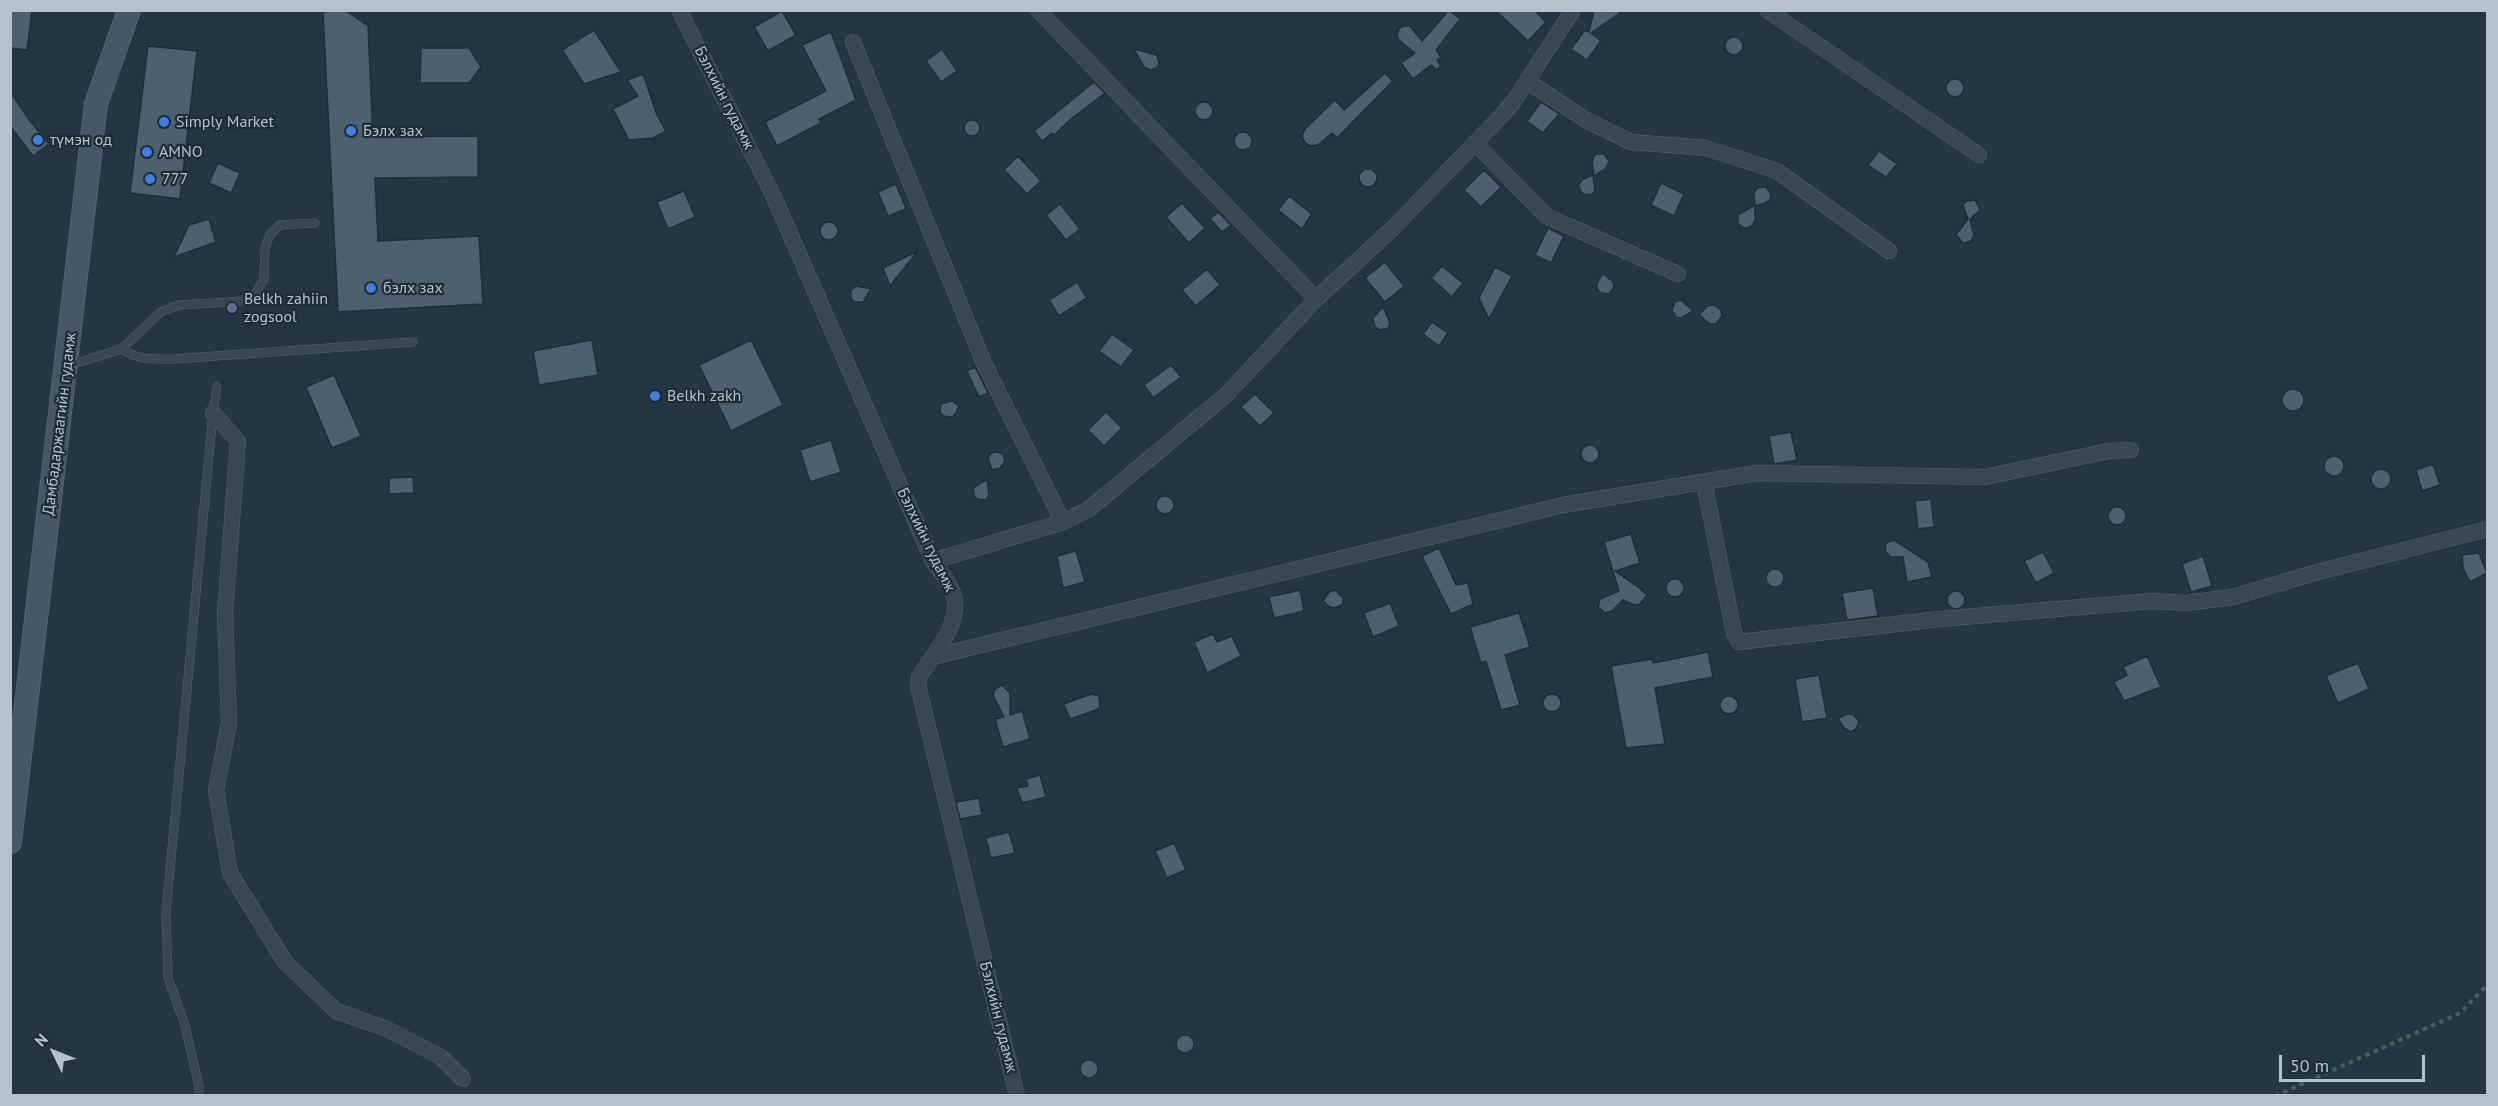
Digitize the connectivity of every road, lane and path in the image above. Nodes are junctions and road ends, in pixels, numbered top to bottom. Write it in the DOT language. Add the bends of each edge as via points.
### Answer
graph roads {
  1 [pos="679,10"];
  2 [pos="1038,10"];
  3 [pos="1573,10"];
  4 [pos="1767,10"];
  5 [pos="128,11"];
  6 [pos="852,42"];
  7 [pos="1527,81"];
  8 [pos="1476,144"];
  9 [pos="1979,155"];
  10 [pos="315,223"];
  11 [pos="1889,251"];
  12 [pos="1678,274"];
  13 [pos="1316,299"];
  14 [pos="413,342"];
  15 [pos="121,349"];
  16 [pos="66,367"];
  17 [pos="217,386"];
  18 [pos="213,413"];
  19 [pos="2131,450"];
  20 [pos="1704,482"];
  21 [pos="1063,522"];
  22 [pos="2487,529"];
  23 [pos="933,561"];
  24 [pos="932,657"];
  25 [pos="10,842"];
  26 [pos="2487,984"];
  27 [pos="464,1079"];
  28 [pos="199,1095"];
  29 [pos="1017,1095"];
  30 [pos="2275,1095"];
  1 -- 23 [label="street, Бэлхийн гудамж" via="773,195"];
  2 -- 13 [label="street"];
  3 -- 7 [label="street"];
  4 -- 9 [label="street"];
  5 -- 16 [label="main road, Дамбадаржаагийн гудамж" via="96,104"];
  6 -- 21 [label="street" via="984,363"];
  7 -- 8 [label="street"];
  7 -- 11 [label="street" via="1586,120 1631,142 1706,148 1777,171"];
  8 -- 12 [label="street" via="1546,216"];
  8 -- 13 [label="street"];
  10 -- 15 [label="lane" via="280,225 270,235 265,247 264,279 255,294 244,301 179,305 161,312"];
  13 -- 21 [label="street" via="1226,395 1089,508"];
  14 -- 15 [label="lane" via="173,359 144,359"];
  15 -- 16 [label="lane"];
  16 -- 25 [label="main road, Дамбадаржаагийн гудамж"];
  17 -- 18 [label="lane"];
  18 -- 27 [label="street" via="238,441 225,613 229,723 216,790 230,873 285,962 336,1011 396,1033 441,1057"];
  18 -- 28 [label="lane" via="165,939 168,978 184,1025"];
  19 -- 20 [label="street" via="2109,451 1985,477 1757,473"];
  20 -- 22 [label="street" via="1734,633 1740,642 1940,619 2233,597"];
  20 -- 24 [label="street" via="1563,505"];
  21 -- 23 [label="street"];
  23 -- 24 [label="street, Бэлхийн гудамж" via="953,592 955,611 951,629"];
  24 -- 29 [label="street, Бэлхийн гудамж" via="918,685"];
  26 -- 30 [label="path" via="2460,1013"];
}
